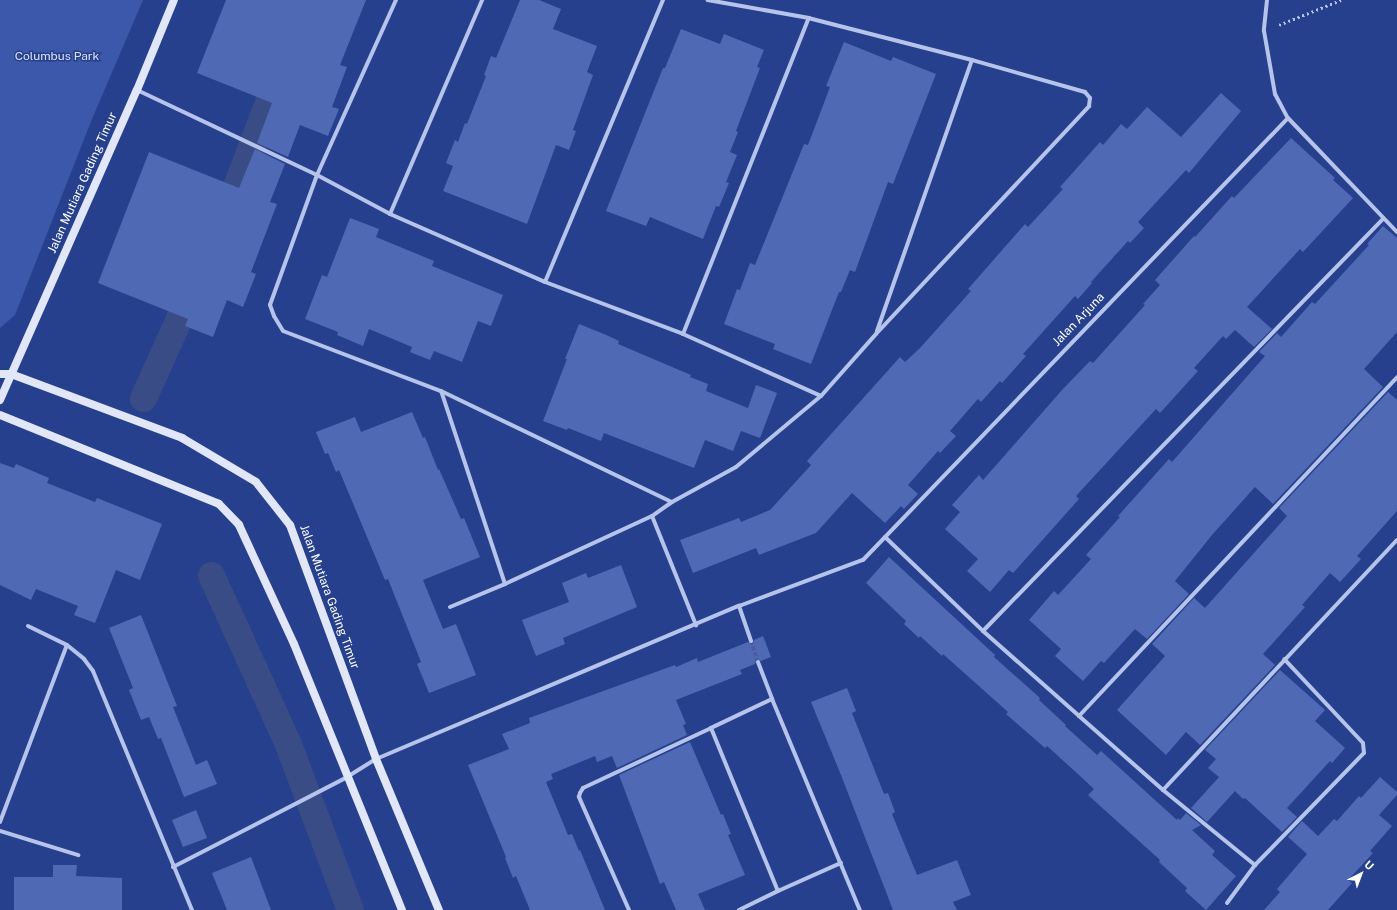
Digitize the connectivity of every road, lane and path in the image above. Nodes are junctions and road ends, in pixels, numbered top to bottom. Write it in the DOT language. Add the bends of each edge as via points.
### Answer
graph roads {
  1 [pos="174,0"];
  2 [pos="396,0"];
  3 [pos="482,0"];
  4 [pos="663,0"];
  5 [pos="708,0"];
  6 [pos="1266,0"];
  7 [pos="1341,0"];
  8 [pos="809,18"];
  9 [pos="1264,32"];
  10 [pos="972,60"];
  11 [pos="137,90"];
  12 [pos="1288,118"];
  13 [pos="317,175"];
  14 [pos="390,214"];
  15 [pos="1383,219"];
  16 [pos="1397,232"];
  17 [pos="545,282"];
  18 [pos="683,334"];
  19 [pos="876,334"];
  20 [pos="0,374"];
  21 [pos="11,374"];
  22 [pos="1397,377"];
  23 [pos="441,391"];
  24 [pos="821,396"];
  25 [pos="0,400"];
  26 [pos="0,415"];
  27 [pos="672,502"];
  28 [pos="652,516"];
  29 [pos="885,537"];
  30 [pos="1397,540"];
  31 [pos="505,584"];
  32 [pos="739,606"];
  33 [pos="450,607"];
  34 [pos="696,625"];
  35 [pos="28,626"];
  36 [pos="983,631"];
  37 [pos="751,641"];
  38 [pos="67,644"];
  39 [pos="1284,659"];
  40 [pos="758,662"];
  41 [pos="772,699"];
  42 [pos="1079,716"];
  43 [pos="711,728"];
  44 [pos="376,759"];
  45 [pos="347,777"];
  46 [pos="1163,790"];
  47 [pos="0,822"];
  48 [pos="0,831"];
  49 [pos="78,855"];
  50 [pos="840,863"];
  51 [pos="1255,865"];
  52 [pos="173,867"];
  53 [pos="778,891"];
  54 [pos="1227,903"];
  55 [pos="192,910"];
  56 [pos="402,910"];
  57 [pos="439,910"];
  58 [pos="629,910"];
  59 [pos="739,910"];
  60 [pos="860,910"];
  1 -- 11 [label="main road, Jalan Mutiara Gading Timur"];
  2 -- 13 [label="street"];
  3 -- 14 [label="street"];
  4 -- 17 [label="street"];
  5 -- 8 [label="street"];
  6 -- 9 [label="street"];
  7 -- 9 [label="path"];
  8 -- 10 [label="street"];
  8 -- 18 [label="street"];
  9 -- 12 [label="street" via="1275,94"];
  10 -- 19 [label="street"];
  10 -- 19 [label="street" via="1085,92 1090,98 1089,106"];
  11 -- 13 [label="street"];
  11 -- 21 [label="main road, Jalan Mutiara Gading Timur"];
  12 -- 15 [label="street" via="1344,174"];
  12 -- 29 [label="street, Jalan Arjuna"];
  13 -- 14 [label="street"];
  13 -- 23 [label="street" via="270,305 274,316 283,331"];
  14 -- 17 [label="street"];
  15 -- 16 [label="street"];
  15 -- 36 [label="street"];
  17 -- 18 [label="street"];
  18 -- 24 [label="street"];
  19 -- 24 [label="street"];
  20 -- 21 [label="main road, Jalan Mutiara Gading Timur"];
  21 -- 25 [label="main road, Jalan Mutiara Gading Timur"];
  21 -- 44 [label="main road, Jalan Mutiara Gading Timur" via="182,438 256,482 290,525"];
  22 -- 42 [label="street"];
  23 -- 27 [label="street"];
  23 -- 31 [label="street"];
  24 -- 27 [label="street" via="736,467"];
  26 -- 45 [label="main road" via="219,504 239,525 284,623"];
  27 -- 28 [label="street"];
  28 -- 31 [label="street"];
  28 -- 34 [label="street"];
  29 -- 32 [label="street, Jalan Arjuna" via="863,560"];
  29 -- 36 [label="street"];
  30 -- 39 [label="street"];
  31 -- 33 [label="street"];
  32 -- 34 [label="street, Jalan Arjuna"];
  32 -- 37 [label="street"];
  34 -- 44 [label="street, Jalan Arjuna"];
  35 -- 38 [label="street"];
  36 -- 42 [label="street"];
  38 -- 47 [label="street"];
  38 -- 52 [label="street" via="93,671"];
  39 -- 46 [label="street"];
  39 -- 51 [label="street" via="1363,744 1364,753"];
  40 -- 41 [label="street"];
  41 -- 43 [label="street"];
  41 -- 50 [label="street"];
  42 -- 46 [label="street"];
  43 -- 53 [label="street"];
  43 -- 58 [label="street" via="582,788 579,797"];
  44 -- 45 [label="street, Jalan Arjuna"];
  44 -- 57 [label="main road, Jalan Mutiara Gading Timur"];
  45 -- 52 [label="street, Jalan Arjuna"];
  45 -- 56 [label="main road"];
  46 -- 51 [label="street"];
  48 -- 49 [label="street"];
  50 -- 53 [label="street"];
  50 -- 60 [label="street"];
  51 -- 54 [label="street"];
  52 -- 55 [label="street"];
  53 -- 59 [label="street"];
}
